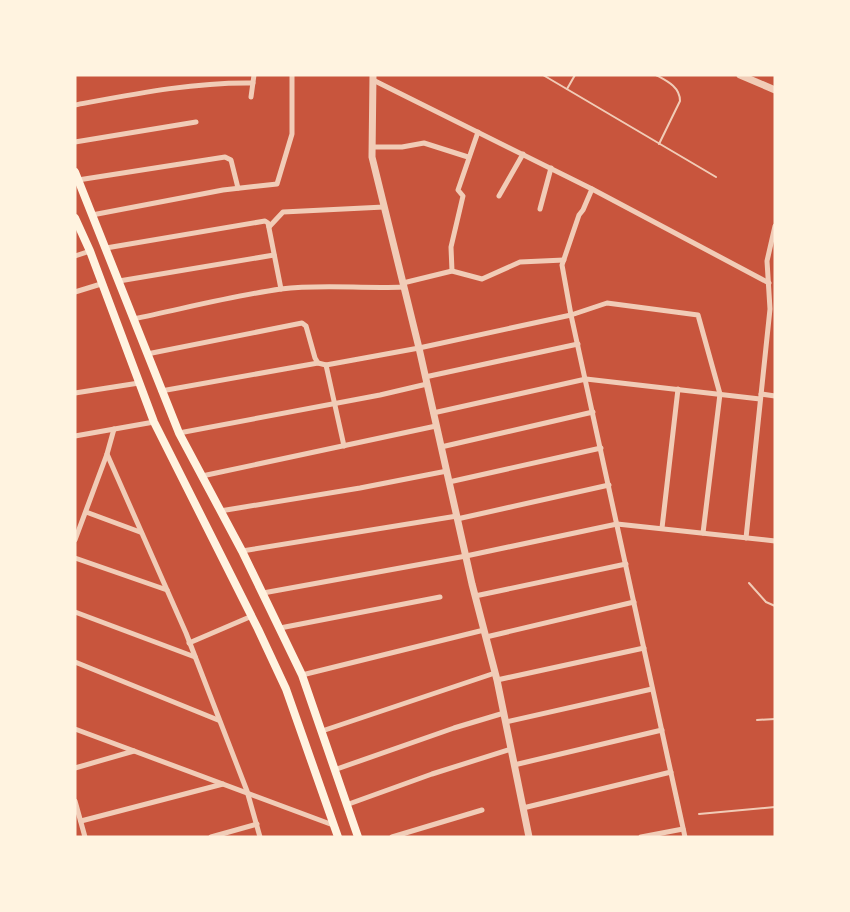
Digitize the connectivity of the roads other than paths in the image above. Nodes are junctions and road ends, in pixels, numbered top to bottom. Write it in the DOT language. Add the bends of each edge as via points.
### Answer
graph roads {
  1 [pos="254,75"];
  2 [pos="292,75"];
  3 [pos="543,75"];
  4 [pos="574,75"];
  5 [pos="656,75"];
  6 [pos="754,75"];
  7 [pos="742,76"];
  8 [pos="373,77"];
  9 [pos="253,83"];
  10 [pos="763,83"];
  11 [pos="567,89"];
  12 [pos="775,90"];
  13 [pos="251,97"];
  14 [pos="75,105"];
  15 [pos="196,122"];
  16 [pos="478,132"];
  17 [pos="75,142"];
  18 [pos="659,144"];
  19 [pos="372,147"];
  20 [pos="523,154"];
  21 [pos="468,157"];
  22 [pos="551,168"];
  23 [pos="77,176"];
  24 [pos="716,177"];
  25 [pos="238,188"];
  26 [pos="592,189"];
  27 [pos="500,196"];
  28 [pos="384,207"];
  29 [pos="540,209"];
  30 [pos="92,215"];
  31 [pos="75,221"];
  32 [pos="775,226"];
  33 [pos="269,227"];
  34 [pos="106,248"];
  35 [pos="90,251"];
  36 [pos="274,255"];
  37 [pos="75,256"];
  38 [pos="564,260"];
  39 [pos="452,271"];
  40 [pos="119,281"];
  41 [pos="769,283"];
  42 [pos="101,284"];
  43 [pos="404,285"];
  44 [pos="281,289"];
  45 [pos="75,292"];
  46 [pos="772,306"];
  47 [pos="571,315"];
  48 [pos="133,319"];
  49 [pos="578,344"];
  50 [pos="419,348"];
  51 [pos="147,354"];
  52 [pos="318,363"];
  53 [pos="326,365"];
  54 [pos="585,378"];
  55 [pos="426,381"];
  56 [pos="139,383"];
  57 [pos="678,389"];
  58 [pos="161,391"];
  59 [pos="75,393"];
  60 [pos="720,394"];
  61 [pos="775,396"];
  62 [pos="761,397"];
  63 [pos="335,404"];
  64 [pos="593,412"];
  65 [pos="433,413"];
  66 [pos="154,422"];
  67 [pos="436,426"];
  68 [pos="114,429"];
  69 [pos="179,433"];
  70 [pos="75,436"];
  71 [pos="344,446"];
  72 [pos="441,447"];
  73 [pos="601,448"];
  74 [pos="107,454"];
  75 [pos="447,471"];
  76 [pos="202,476"];
  77 [pos="449,482"];
  78 [pos="609,486"];
  79 [pos="220,511"];
  80 [pos="86,512"];
  81 [pos="457,517"];
  82 [pos="617,524"];
  83 [pos="662,528"];
  84 [pos="141,532"];
  85 [pos="703,533"];
  86 [pos="746,538"];
  87 [pos="75,540"];
  88 [pos="775,541"];
  89 [pos="242,551"];
  90 [pos="466,556"];
  91 [pos="75,558"];
  92 [pos="626,564"];
  93 [pos="749,583"];
  94 [pos="166,590"];
  95 [pos="263,593"];
  96 [pos="475,596"];
  97 [pos="440,597"];
  98 [pos="634,602"];
  99 [pos="775,606"];
  100 [pos="75,612"];
  101 [pos="252,616"];
  102 [pos="280,628"];
  103 [pos="485,633"];
  104 [pos="189,643"];
  105 [pos="644,648"];
  106 [pos="195,657"];
  107 [pos="75,662"];
  108 [pos="302,675"];
  109 [pos="496,677"];
  110 [pos="652,689"];
  111 [pos="504,713"];
  112 [pos="775,719"];
  113 [pos="218,720"];
  114 [pos="757,720"];
  115 [pos="506,722"];
  116 [pos="75,729"];
  117 [pos="662,730"];
  118 [pos="321,731"];
  119 [pos="511,749"];
  120 [pos="135,751"];
  121 [pos="514,765"];
  122 [pos="75,768"];
  123 [pos="334,770"];
  124 [pos="671,772"];
  125 [pos="225,783"];
  126 [pos="247,791"];
  127 [pos="75,801"];
  128 [pos="346,805"];
  129 [pos="775,807"];
  130 [pos="523,808"];
  131 [pos="482,810"];
  132 [pos="699,814"];
  133 [pos="81,821"];
  134 [pos="256,824"];
  135 [pos="333,825"];
  136 [pos="683,828"];
  137 [pos="86,837"];
  138 [pos="211,837"];
  139 [pos="260,837"];
  140 [pos="338,837"];
  141 [pos="358,837"];
  142 [pos="392,837"];
  143 [pos="529,837"];
  144 [pos="641,837"];
  145 [pos="685,837"];
  1 -- 9 [label="street"];
  2 -- 25 [label="street" via="292,134 278,183"];
  3 -- 11 [label="lane"];
  4 -- 11 [label="lane"];
  5 -- 18 [label="lane" via="680,94"];
  6 -- 10 [label="street"];
  7 -- 10 [label="street"];
  8 -- 16 [label="street"];
  8 -- 19 [label="street"];
  9 -- 13 [label="street"];
  9 -- 14 [label="street" via="190,85"];
  10 -- 12 [label="street"];
  11 -- 18 [label="lane"];
  15 -- 17 [label="street"];
  16 -- 20 [label="street"];
  16 -- 21 [label="street"];
  18 -- 24 [label="lane"];
  19 -- 21 [label="street" via="424,143"];
  19 -- 28 [label="street"];
  20 -- 22 [label="street"];
  20 -- 27 [label="street"];
  21 -- 39 [label="street" via="458,190 462,196 451,247"];
  22 -- 26 [label="street"];
  22 -- 29 [label="street"];
  23 -- 25 [label="street" via="225,158 231,160"];
  23 -- 30 [label="main road"];
  25 -- 30 [label="street"];
  26 -- 38 [label="street"];
  26 -- 41 [label="street"];
  28 -- 33 [label="street" via="283,212"];
  28 -- 43 [label="street"];
  30 -- 34 [label="main road"];
  31 -- 35 [label="main road"];
  32 -- 41 [label="street" via="766,261"];
  33 -- 34 [label="street" via="265,221"];
  33 -- 36 [label="street"];
  34 -- 40 [label="main road"];
  35 -- 37 [label="street"];
  35 -- 42 [label="main road"];
  36 -- 40 [label="street"];
  36 -- 44 [label="street"];
  38 -- 39 [label="street" via="520,262 482,279"];
  38 -- 47 [label="street"];
  39 -- 43 [label="street"];
  40 -- 48 [label="main road"];
  41 -- 46 [label="street"];
  42 -- 45 [label="street"];
  42 -- 56 [label="main road"];
  43 -- 44 [label="street"];
  43 -- 50 [label="street"];
  44 -- 48 [label="street"];
  46 -- 62 [label="street"];
  47 -- 49 [label="street"];
  47 -- 50 [label="street"];
  47 -- 60 [label="street" via="607,303 698,315"];
  48 -- 51 [label="main road"];
  49 -- 54 [label="street"];
  49 -- 55 [label="street"];
  50 -- 53 [label="street"];
  50 -- 55 [label="street"];
  51 -- 52 [label="street" via="302,323"];
  51 -- 58 [label="main road"];
  52 -- 53 [label="street"];
  52 -- 58 [label="street"];
  53 -- 63 [label="street"];
  54 -- 57 [label="street"];
  54 -- 64 [label="street"];
  54 -- 65 [label="street"];
  55 -- 63 [label="street"];
  55 -- 65 [label="street"];
  56 -- 59 [label="street"];
  56 -- 66 [label="main road"];
  57 -- 60 [label="street"];
  57 -- 83 [label="street"];
  58 -- 69 [label="main road"];
  60 -- 62 [label="street"];
  60 -- 85 [label="street"];
  61 -- 62 [label="street"];
  62 -- 86 [label="street"];
  63 -- 69 [label="street"];
  63 -- 71 [label="street"];
  64 -- 72 [label="street"];
  64 -- 73 [label="street"];
  65 -- 67 [label="street"];
  66 -- 68 [label="street"];
  66 -- 101 [label="main road"];
  67 -- 71 [label="street"];
  67 -- 72 [label="street"];
  68 -- 70 [label="street"];
  68 -- 74 [label="street"];
  69 -- 76 [label="main road"];
  71 -- 76 [label="street"];
  72 -- 75 [label="street"];
  73 -- 77 [label="street"];
  73 -- 78 [label="street"];
  74 -- 80 [label="street"];
  74 -- 84 [label="street"];
  75 -- 77 [label="street"];
  75 -- 79 [label="street"];
  76 -- 79 [label="main road"];
  77 -- 81 [label="street"];
  78 -- 81 [label="street"];
  78 -- 82 [label="street"];
  79 -- 89 [label="main road"];
  80 -- 84 [label="street"];
  80 -- 87 [label="street"];
  81 -- 89 [label="street"];
  81 -- 90 [label="street"];
  82 -- 83 [label="street"];
  82 -- 90 [label="street"];
  82 -- 92 [label="street"];
  83 -- 85 [label="street"];
  84 -- 94 [label="street"];
  85 -- 86 [label="street"];
  86 -- 88 [label="street"];
  89 -- 95 [label="main road"];
  90 -- 95 [label="street"];
  90 -- 96 [label="street"];
  91 -- 94 [label="street"];
  92 -- 96 [label="street"];
  92 -- 98 [label="street"];
  93 -- 99 [label="lane"];
  94 -- 104 [label="street"];
  95 -- 102 [label="main road"];
  96 -- 103 [label="street"];
  97 -- 102 [label="street"];
  98 -- 103 [label="street"];
  98 -- 105 [label="street"];
  100 -- 106 [label="street"];
  101 -- 104 [label="street"];
  101 -- 135 [label="main road" via="286,689"];
  102 -- 108 [label="main road"];
  103 -- 108 [label="street"];
  103 -- 109 [label="street"];
  104 -- 106 [label="street"];
  105 -- 109 [label="street"];
  105 -- 110 [label="street"];
  106 -- 113 [label="street"];
  107 -- 113 [label="street"];
  108 -- 118 [label="main road"];
  109 -- 111 [label="street"];
  109 -- 118 [label="street"];
  110 -- 115 [label="street"];
  110 -- 117 [label="street"];
  111 -- 115 [label="street"];
  111 -- 123 [label="street"];
  112 -- 114 [label="lane"];
  113 -- 126 [label="street"];
  115 -- 119 [label="street"];
  116 -- 120 [label="street"];
  117 -- 121 [label="street"];
  117 -- 124 [label="street"];
  118 -- 123 [label="main road"];
  119 -- 121 [label="street"];
  119 -- 128 [label="street"];
  120 -- 122 [label="street"];
  120 -- 125 [label="street"];
  121 -- 130 [label="street"];
  123 -- 128 [label="main road"];
  124 -- 130 [label="street"];
  124 -- 136 [label="street"];
  125 -- 126 [label="street"];
  125 -- 133 [label="street"];
  126 -- 134 [label="street"];
  126 -- 135 [label="street"];
  127 -- 133 [label="street"];
  128 -- 141 [label="main road"];
  129 -- 132 [label="lane"];
  130 -- 143 [label="street"];
  131 -- 142 [label="street"];
  133 -- 137 [label="street"];
  134 -- 138 [label="street"];
  134 -- 139 [label="street"];
  135 -- 140 [label="main road"];
  136 -- 144 [label="street"];
  136 -- 145 [label="street"];
}
